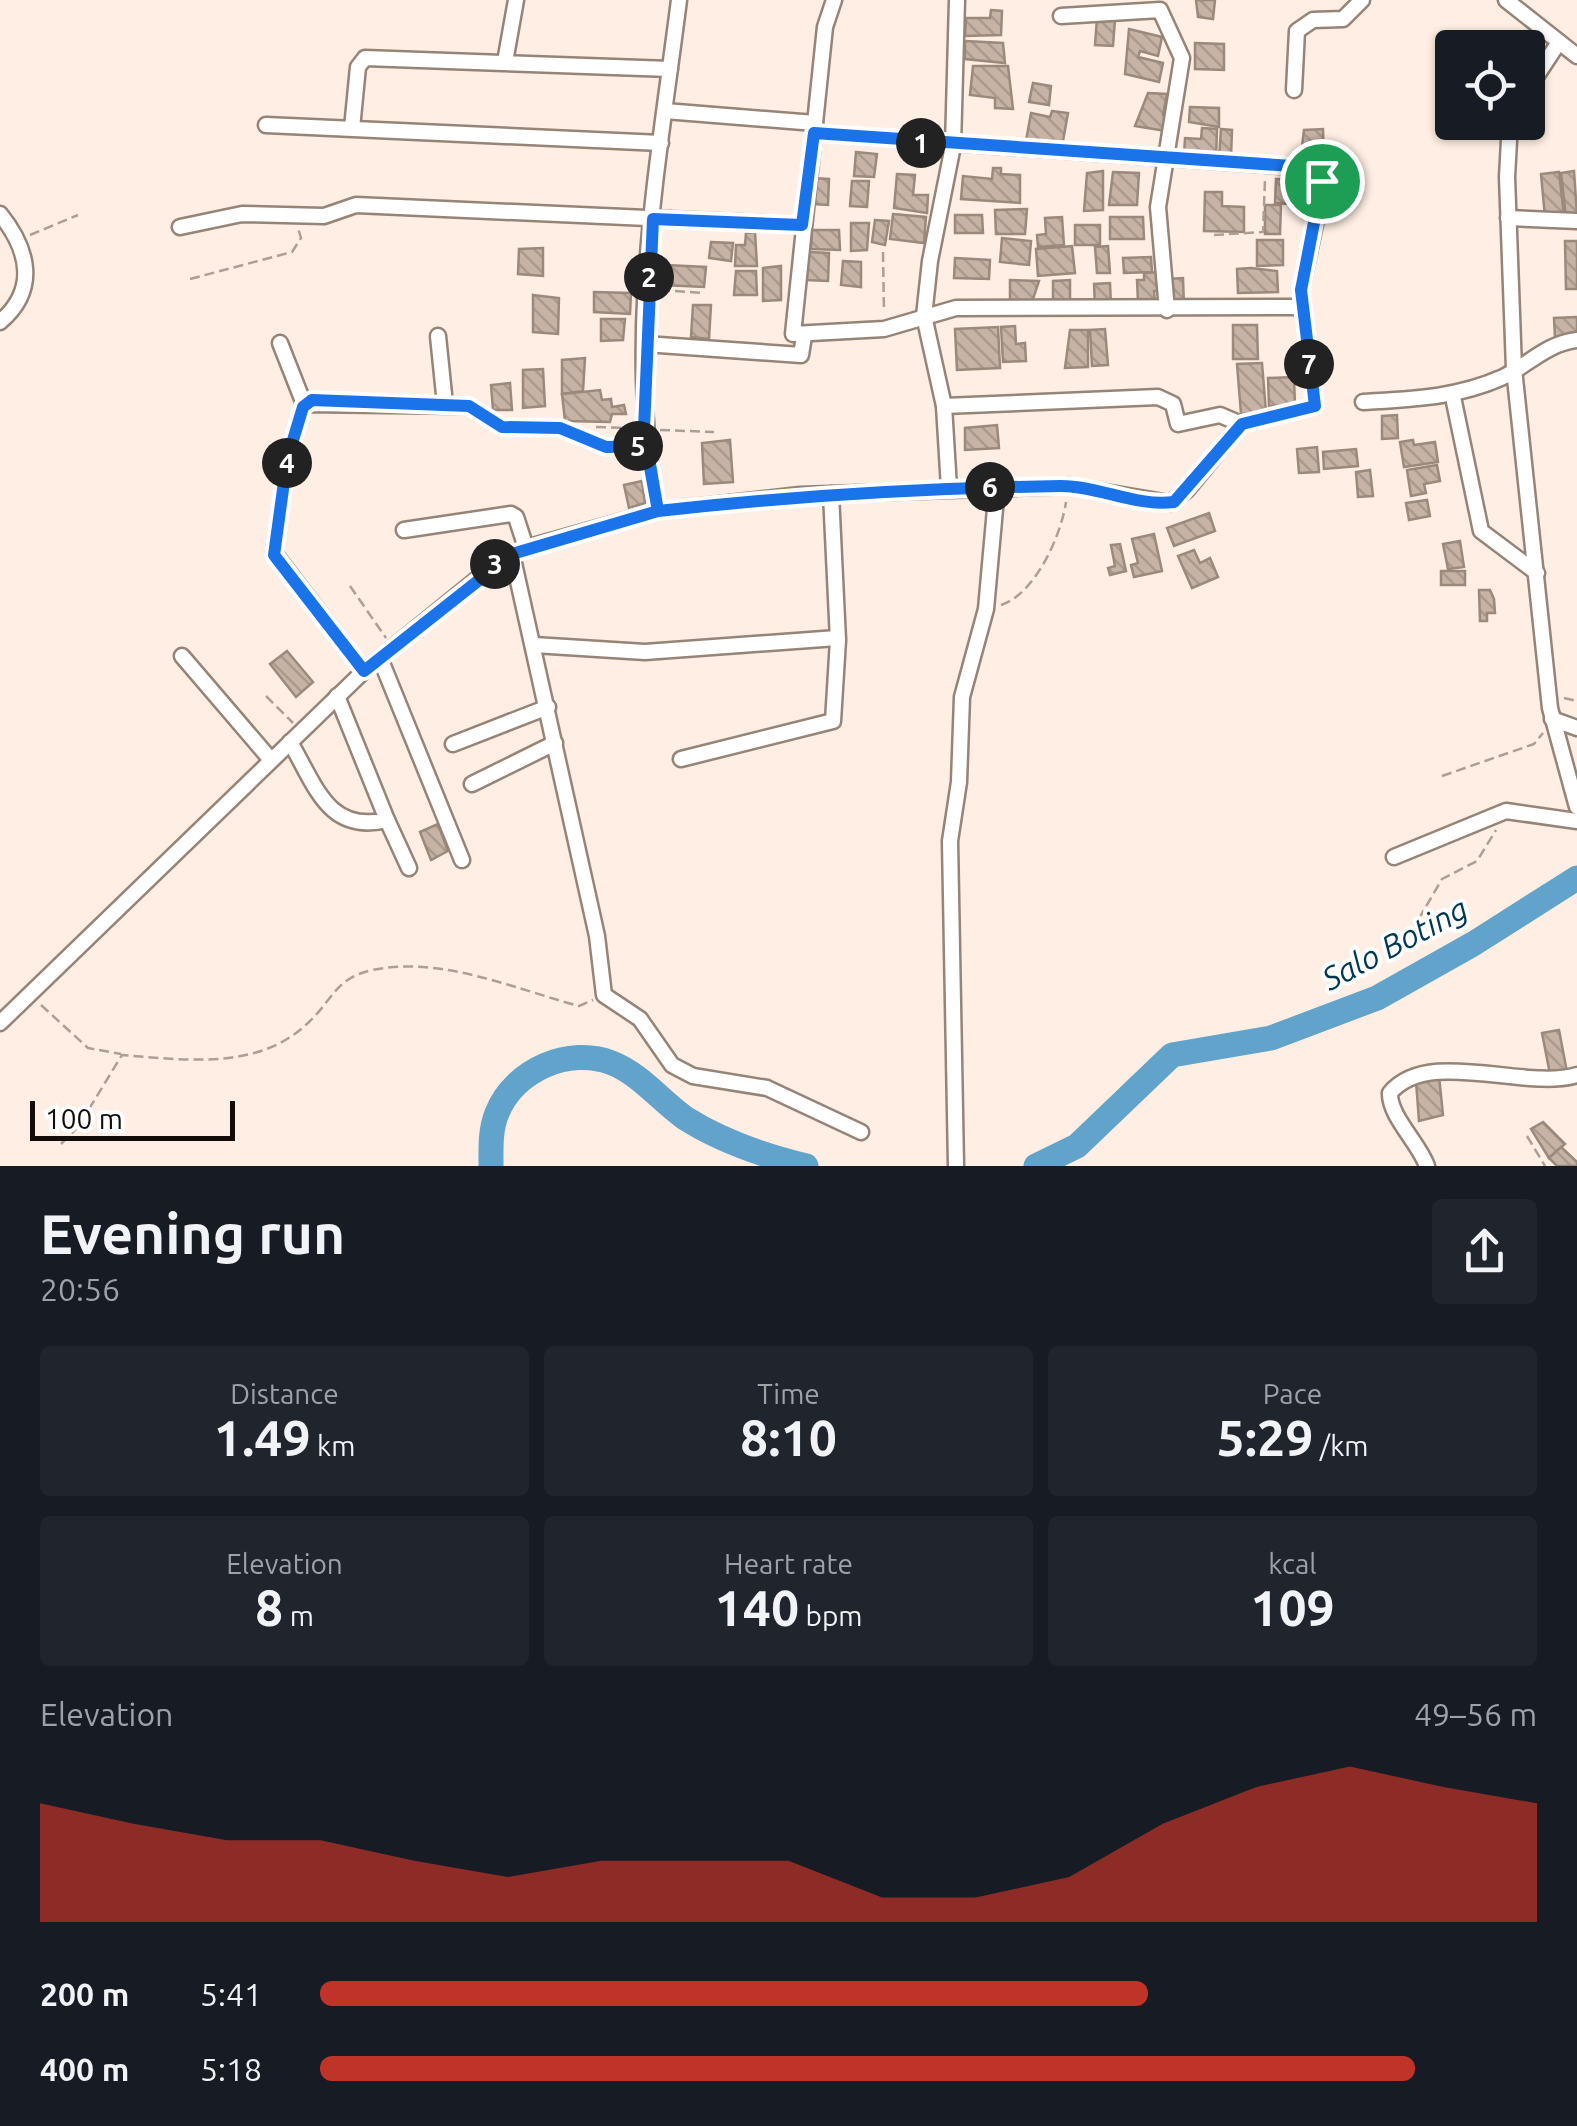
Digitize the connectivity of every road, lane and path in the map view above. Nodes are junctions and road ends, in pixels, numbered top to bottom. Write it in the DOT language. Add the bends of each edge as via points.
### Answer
graph roads {
  1 [pos="516,0"];
  2 [pos="679,0"];
  3 [pos="834,0"];
  4 [pos="957,0"];
  5 [pos="1362,0"];
  6 [pos="1506,0"];
  7 [pos="1160,5"];
  8 [pos="1061,16"];
  9 [pos="1559,42"];
  10 [pos="1577,56"];
  11 [pos="505,62"];
  12 [pos="1545,63"];
  13 [pos="670,69"];
  14 [pos="1294,90"];
  15 [pos="665,112"];
  16 [pos="266,124"];
  17 [pos="352,128"];
  18 [pos="815,128"];
  19 [pos="1510,140"];
  20 [pos="661,143"];
  21 [pos="953,146"];
  22 [pos="1166,158"];
  23 [pos="1265,164"];
  24 [pos="0,214"];
  25 [pos="78,215"];
  26 [pos="295,217"];
  27 [pos="1508,218"];
  28 [pos="653,219"];
  29 [pos="1577,221"];
  30 [pos="802,225"];
  31 [pos="180,227"];
  32 [pos="1214,235"];
  33 [pos="20,239"];
  34 [pos="883,252"];
  35 [pos="190,279"];
  36 [pos="648,290"];
  37 [pos="705,292"];
  38 [pos="1301,307"];
  39 [pos="1167,310"];
  40 [pos="924,316"];
  41 [pos="0,322"];
  42 [pos="884,329"];
  43 [pos="438,336"];
  44 [pos="804,336"];
  45 [pos="1577,340"];
  46 [pos="280,343"];
  47 [pos="645,344"];
  48 [pos="1514,370"];
  49 [pos="1454,397"];
  50 [pos="1363,402"];
  51 [pos="304,404"];
  52 [pos="446,404"];
  53 [pos="944,406"];
  54 [pos="1242,424"];
  55 [pos="646,446"];
  56 [pos="1069,486"];
  57 [pos="997,487"];
  58 [pos="949,488"];
  59 [pos="831,494"];
  60 [pos="658,511"];
  61 [pos="404,530"];
  62 [pos="519,551"];
  63 [pos="1537,573"];
  64 [pos="350,586"];
  65 [pos="986,609"];
  66 [pos="837,638"];
  67 [pos="534,645"];
  68 [pos="392,647"];
  69 [pos="182,656"];
  70 [pos="380,658"];
  71 [pos="364,671"];
  72 [pos="266,696"];
  73 [pos="337,696"];
  74 [pos="548,708"];
  75 [pos="1552,719"];
  76 [pos="1577,728"];
  77 [pos="295,737"];
  78 [pos="554,743"];
  79 [pos="453,744"];
  80 [pos="681,759"];
  81 [pos="271,760"];
  82 [pos="1442,776"];
  83 [pos="472,784"];
  84 [pos="1577,807"];
  85 [pos="1506,812"];
  86 [pos="388,820"];
  87 [pos="1577,821"];
  88 [pos="1394,857"];
  89 [pos="462,860"];
  90 [pos="410,868"];
  91 [pos="1396,958"];
  92 [pos="29,994"];
  93 [pos="604,995"];
  94 [pos="0,1023"];
  95 [pos="122,1055"];
  96 [pos="1577,1075"];
  97 [pos="861,1132"];
  98 [pos="1527,1136"];
  99 [pos="62,1144"];
  100 [pos="956,1166"];
  101 [pos="1426,1166"];
  102 [pos="1545,1166"];
  1 -- 11 [label="street"];
  2 -- 13 [label="street"];
  3 -- 18 [label="street"];
  4 -- 21 [label="street"];
  5 -- 14 [label="street" via="1344,18 1313,20 1297,31"];
  6 -- 9 [label="street"];
  7 -- 8 [label="street"];
  7 -- 22 [label="street" via="1182,58"];
  9 -- 10 [label="street"];
  9 -- 12 [label="street"];
  11 -- 13 [label="street"];
  11 -- 17 [label="street" via="366,58 358,67"];
  13 -- 15 [label="street"];
  15 -- 18 [label="street"];
  15 -- 20 [label="street"];
  16 -- 17 [label="street"];
  17 -- 20 [label="street"];
  18 -- 21 [label="street"];
  18 -- 30 [label="street"];
  19 -- 27 [label="street"];
  20 -- 28 [label="street"];
  21 -- 22 [label="street"];
  21 -- 40 [label="street"];
  22 -- 23 [label="street"];
  22 -- 39 [label="street" via="1158,211"];
  23 -- 32 [label="path" via="1262,232"];
  23 -- 38 [label="street" via="1310,168 1322,181"];
  24 -- 33 [label="street"];
  25 -- 33 [label="path"];
  26 -- 28 [label="street" via="356,206"];
  26 -- 31 [label="street" via="242,214"];
  26 -- 35 [label="path" via="301,238 292,252"];
  27 -- 29 [label="street"];
  27 -- 48 [label="street"];
  28 -- 30 [label="street"];
  28 -- 36 [label="street"];
  30 -- 44 [label="street" via="793,334"];
  33 -- 41 [label="street" via="26,286"];
  34 -- 42 [label="path"];
  36 -- 37 [label="path"];
  36 -- 47 [label="street"];
  38 -- 39 [label="street"];
  38 -- 54 [label="street" via="1315,406"];
  39 -- 40 [label="street" via="956,308"];
  40 -- 42 [label="street"];
  40 -- 53 [label="street"];
  42 -- 44 [label="street"];
  43 -- 52 [label="street"];
  44 -- 47 [label="street" via="801,355"];
  45 -- 48 [label="street" via="1548,346"];
  46 -- 51 [label="street"];
  47 -- 55 [label="street"];
  48 -- 49 [label="street"];
  48 -- 63 [label="street"];
  49 -- 50 [label="street"];
  49 -- 63 [label="street" via="1481,531"];
  51 -- 52 [label="street"];
  51 -- 71 [label="street" via="287,460 274,553"];
  52 -- 55 [label="street" via="478,409 502,427 560,428 606,447"];
  53 -- 54 [label="street" via="1158,397 1173,404 1178,424 1220,415"];
  53 -- 58 [label="street"];
  54 -- 56 [label="street" via="1174,502"];
  55 -- 60 [label="street"];
  56 -- 57 [label="street"];
  56 -- 65 [label="path" via="1059,532 1024,591"];
  57 -- 58 [label="street"];
  57 -- 65 [label="street"];
  58 -- 59 [label="street"];
  59 -- 60 [label="street"];
  59 -- 66 [label="street"];
  60 -- 62 [label="street"];
  61 -- 62 [label="street" via="510,514 516,517"];
  62 -- 67 [label="street"];
  62 -- 68 [label="street"];
  63 -- 75 [label="street"];
  64 -- 68 [label="path"];
  65 -- 100 [label="street" via="962,697 950,841"];
  66 -- 67 [label="street" via="645,652"];
  66 -- 80 [label="street" via="833,721"];
  67 -- 74 [label="street"];
  68 -- 70 [label="street"];
  69 -- 81 [label="street"];
  70 -- 71 [label="street"];
  70 -- 89 [label="street"];
  71 -- 73 [label="street"];
  72 -- 77 [label="path"];
  73 -- 77 [label="street"];
  73 -- 86 [label="street"];
  74 -- 78 [label="street"];
  74 -- 79 [label="street"];
  75 -- 76 [label="street"];
  75 -- 82 [label="path" via="1534,744"];
  75 -- 84 [label="street"];
  77 -- 81 [label="street"];
  77 -- 86 [label="street" via="338,816 359,825"];
  78 -- 83 [label="street"];
  78 -- 93 [label="street"];
  81 -- 92 [label="street"];
  85 -- 87 [label="street"];
  85 -- 88 [label="street"];
  85 -- 91 [label="path" via="1477,861 1442,878"];
  86 -- 90 [label="street"];
  92 -- 94 [label="street"];
  92 -- 95 [label="path" via="88,1048"];
  93 -- 95 [label="path" via="580,1006 465,970 374,970 340,981 313,1019 264,1053"];
  93 -- 97 [label="street" via="640,1019 672,1065 693,1076 767,1088"];
  95 -- 99 [label="path"];
  96 -- 101 [label="street" via="1542,1081 1452,1071 1398,1084 1390,1102"];
  98 -- 102 [label="path"];
}
